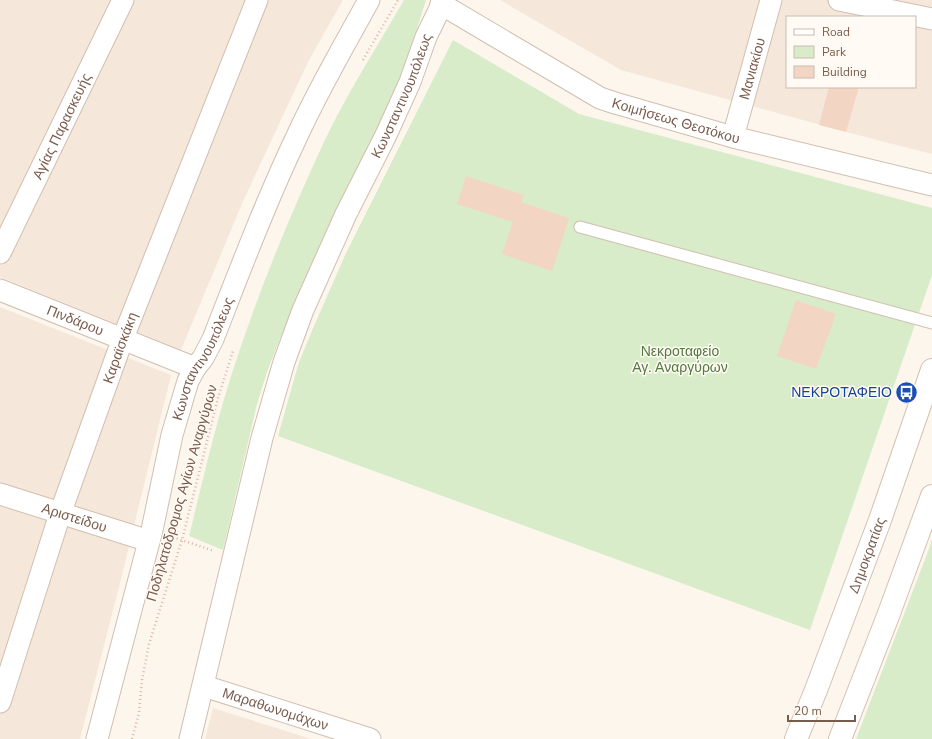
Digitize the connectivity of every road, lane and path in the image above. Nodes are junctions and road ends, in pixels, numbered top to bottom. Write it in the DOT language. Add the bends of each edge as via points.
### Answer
graph roads {
  1 [pos="123,0"];
  2 [pos="257,0"];
  3 [pos="369,0"];
  4 [pos="398,0"];
  5 [pos="771,0"];
  6 [pos="839,0"];
  7 [pos="442,1"];
  8 [pos="932,19"];
  9 [pos="362,61"];
  10 [pos="733,137"];
  11 [pos="932,185"];
  12 [pos="580,227"];
  13 [pos="0,253"];
  14 [pos="0,290"];
  15 [pos="932,323"];
  16 [pos="123,338"];
  17 [pos="234,350"];
  18 [pos="195,368"];
  19 [pos="932,370"];
  20 [pos="0,494"];
  21 [pos="932,496"];
  22 [pos="60,514"];
  23 [pos="150,536"];
  24 [pos="182,540"];
  25 [pos="215,552"];
  26 [pos="204,686"];
  27 [pos="0,702"];
  28 [pos="97,739"];
  29 [pos="132,739"];
  30 [pos="190,739"];
  31 [pos="370,739"];
  32 [pos="796,739"];
  33 [pos="840,739"];
  1 -- 13 [label="street, Αγίας Παρασκευής"];
  2 -- 16 [label="street, Καραϊσκάκη"];
  3 -- 18 [label="street, Κωνσταντινουπόλεως" via="298,134 264,209 213,339"];
  4 -- 9 [label="path"];
  5 -- 10 [label="street, Μανιακίου"];
  6 -- 8 [label="street"];
  7 -- 10 [label="street, Κοιμήσεως Θεοτόκου" via="600,98"];
  7 -- 26 [label="street, Κωνσταντινουπόλεως" via="410,82 303,310 284,362 262,438"];
  10 -- 11 [label="street, Κοιμήσεως Θεοτόκου"];
  12 -- 15 [label="lane"];
  14 -- 16 [label="street, Πινδάρου"];
  16 -- 18 [label="street, Πινδάρου"];
  16 -- 22 [label="street, Καραϊσκάκη"];
  17 -- 24 [label="path, Ποδηλατόδρομος Αγίων Αναργύρων" via="218,398"];
  18 -- 23 [label="street, Κωνσταντινουπόλεως" via="188,381 172,435"];
  19 -- 32 [label="main road, Δημοκρατίας" via="880,520"];
  20 -- 22 [label="street, Αριστείδου"];
  21 -- 33 [label="main road"];
  22 -- 23 [label="street, Αριστείδου"];
  22 -- 27 [label="street, Καραϊσκάκη"];
  23 -- 24 [label="path"];
  23 -- 28 [label="street, Κωνσταντινουπόλεως"];
  24 -- 25 [label="path"];
  24 -- 29 [label="path, Ποδηλατόδρομος Αγίων Αναργύρων" via="149,644 139,713"];
  26 -- 30 [label="street, Κωνσταντινουπόλεως"];
  26 -- 31 [label="street, Μαραθωνομάχων"];
}
